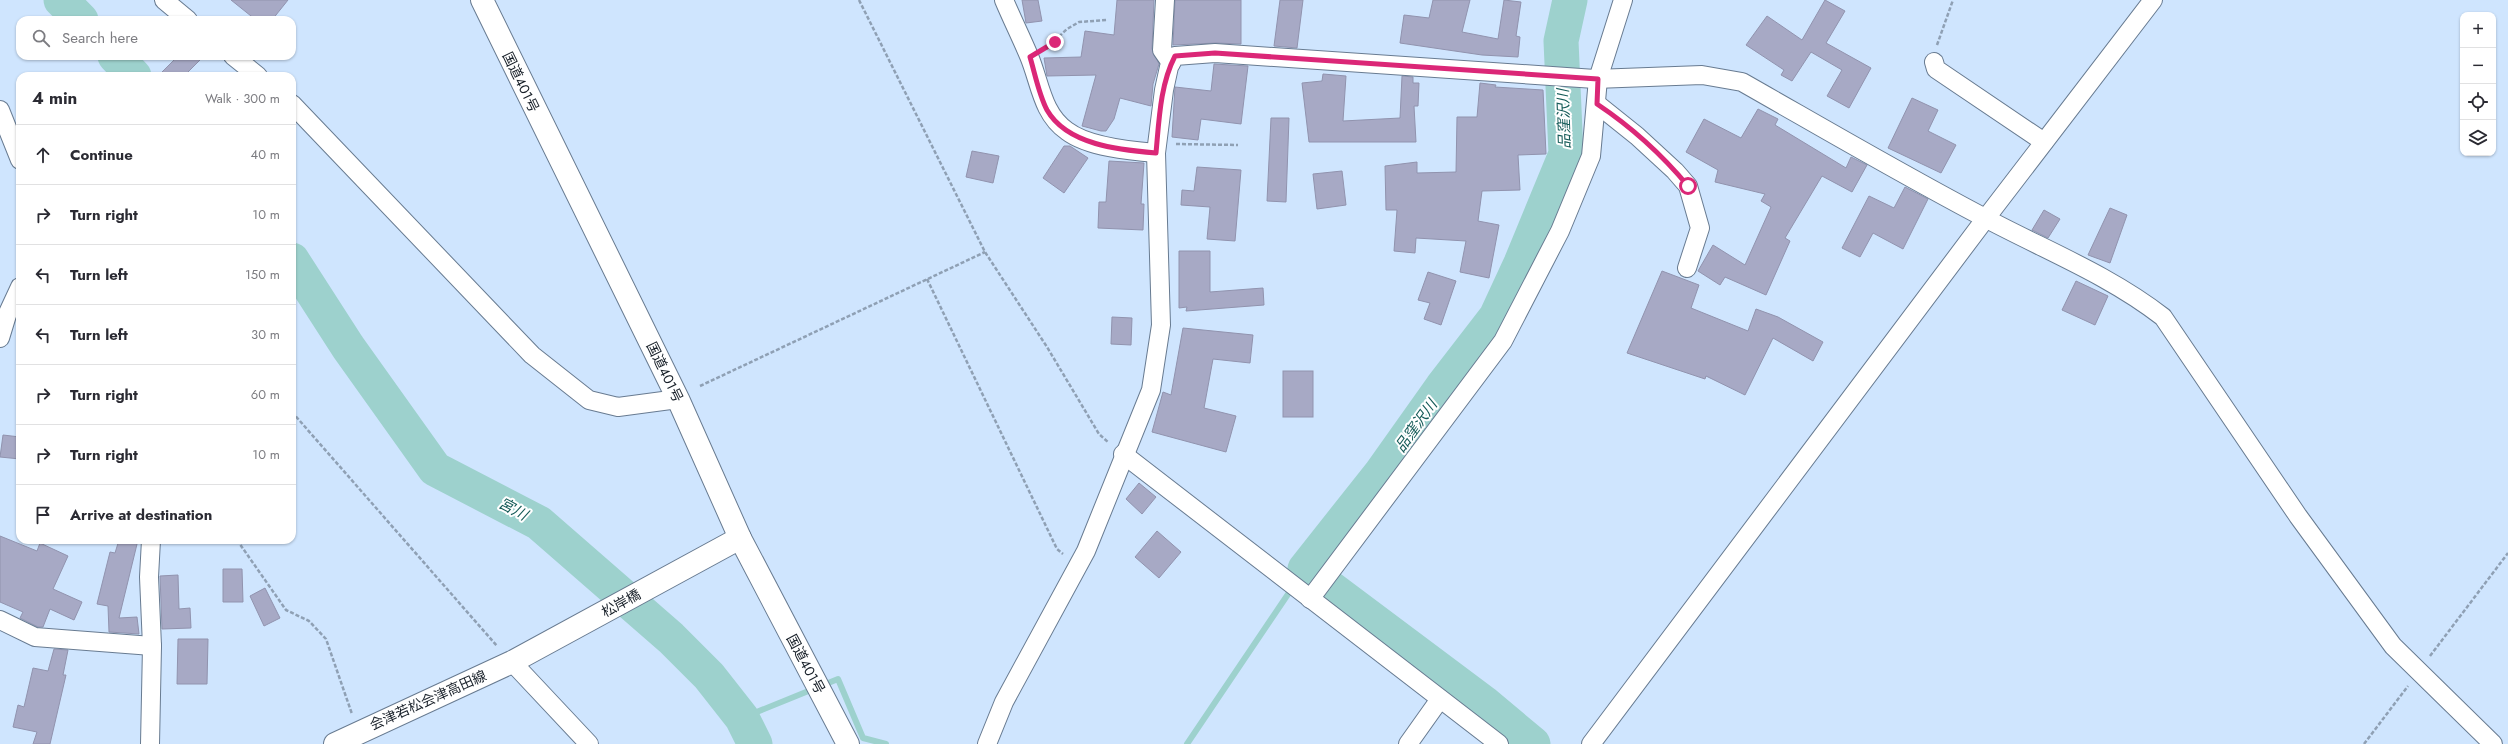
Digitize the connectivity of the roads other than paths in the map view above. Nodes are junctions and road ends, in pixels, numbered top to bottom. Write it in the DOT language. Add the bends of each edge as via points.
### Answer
graph roads {
  1 [pos="164,0"];
  2 [pos="482,0"];
  3 [pos="1004,0"];
  4 [pos="1165,0"];
  5 [pos="1623,0"];
  6 [pos="2153,0"];
  7 [pos="183,16"];
  8 [pos="238,60"];
  9 [pos="1171,62"];
  10 [pos="1934,62"];
  11 [pos="253,72"];
  12 [pos="1598,79"];
  13 [pos="1597,104"];
  14 [pos="296,108"];
  15 [pos="0,110"];
  16 [pos="2044,142"];
  17 [pos="1156,147"];
  18 [pos="16,150"];
  19 [pos="1986,218"];
  20 [pos="1687,268"];
  21 [pos="16,296"];
  22 [pos="0,338"];
  23 [pos="678,399"];
  24 [pos="1123,454"];
  25 [pos="740,538"];
  26 [pos="151,544"];
  27 [pos="1310,599"];
  28 [pos="0,620"];
  29 [pos="152,646"];
  30 [pos="517,659"];
  31 [pos="1440,699"];
  32 [pos="150,744"];
  33 [pos="335,744"];
  34 [pos="589,744"];
  35 [pos="848,744"];
  36 [pos="987,744"];
  37 [pos="1408,744"];
  38 [pos="1499,744"];
  39 [pos="1591,744"];
  40 [pos="2493,744"];
  1 -- 7 [label="street"];
  2 -- 23 [label="main road, 国道401号"];
  3 -- 17 [label="street" via="1030,57 1048,110 1067,131 1086,140 1129,151"];
  4 -- 9 [label="street" via="1162,50"];
  5 -- 12 [label="street"];
  6 -- 16 [label="street"];
  8 -- 11 [label="street"];
  9 -- 12 [label="street" via="1175,56 1215,53"];
  9 -- 17 [label="street" via="1164,90"];
  10 -- 16 [label="street" via="1936,69"];
  12 -- 13 [label="street"];
  12 -- 19 [label="street" via="1702,75 1742,82"];
  13 -- 20 [label="street" via="1611,113 1670,166 1688,186 1700,228"];
  13 -- 27 [label="street" via="1591,156 1560,231 1504,341"];
  14 -- 23 [label="street" via="532,355 589,400 618,407"];
  15 -- 18 [label="street"];
  16 -- 19 [label="street"];
  17 -- 24 [label="street" via="1161,325 1151,390"];
  19 -- 39 [label="street"];
  19 -- 40 [label="street" via="2086,268 2143,301 2163,317 2298,516 2393,646"];
  21 -- 22 [label="street"];
  23 -- 25 [label="main road, 国道401号"];
  24 -- 27 [label="street"];
  24 -- 36 [label="street" via="1086,551 1004,702"];
  25 -- 30 [label="main road, 松岸橋"];
  25 -- 35 [label="main road, 国道401号"];
  26 -- 29 [label="street" via="149,577"];
  27 -- 31 [label="street"];
  28 -- 29 [label="street" via="35,637"];
  29 -- 32 [label="street"];
  30 -- 33 [label="main road, 会津若松会津高田線"];
  30 -- 34 [label="street"];
  31 -- 37 [label="street"];
  31 -- 38 [label="street"];
}
